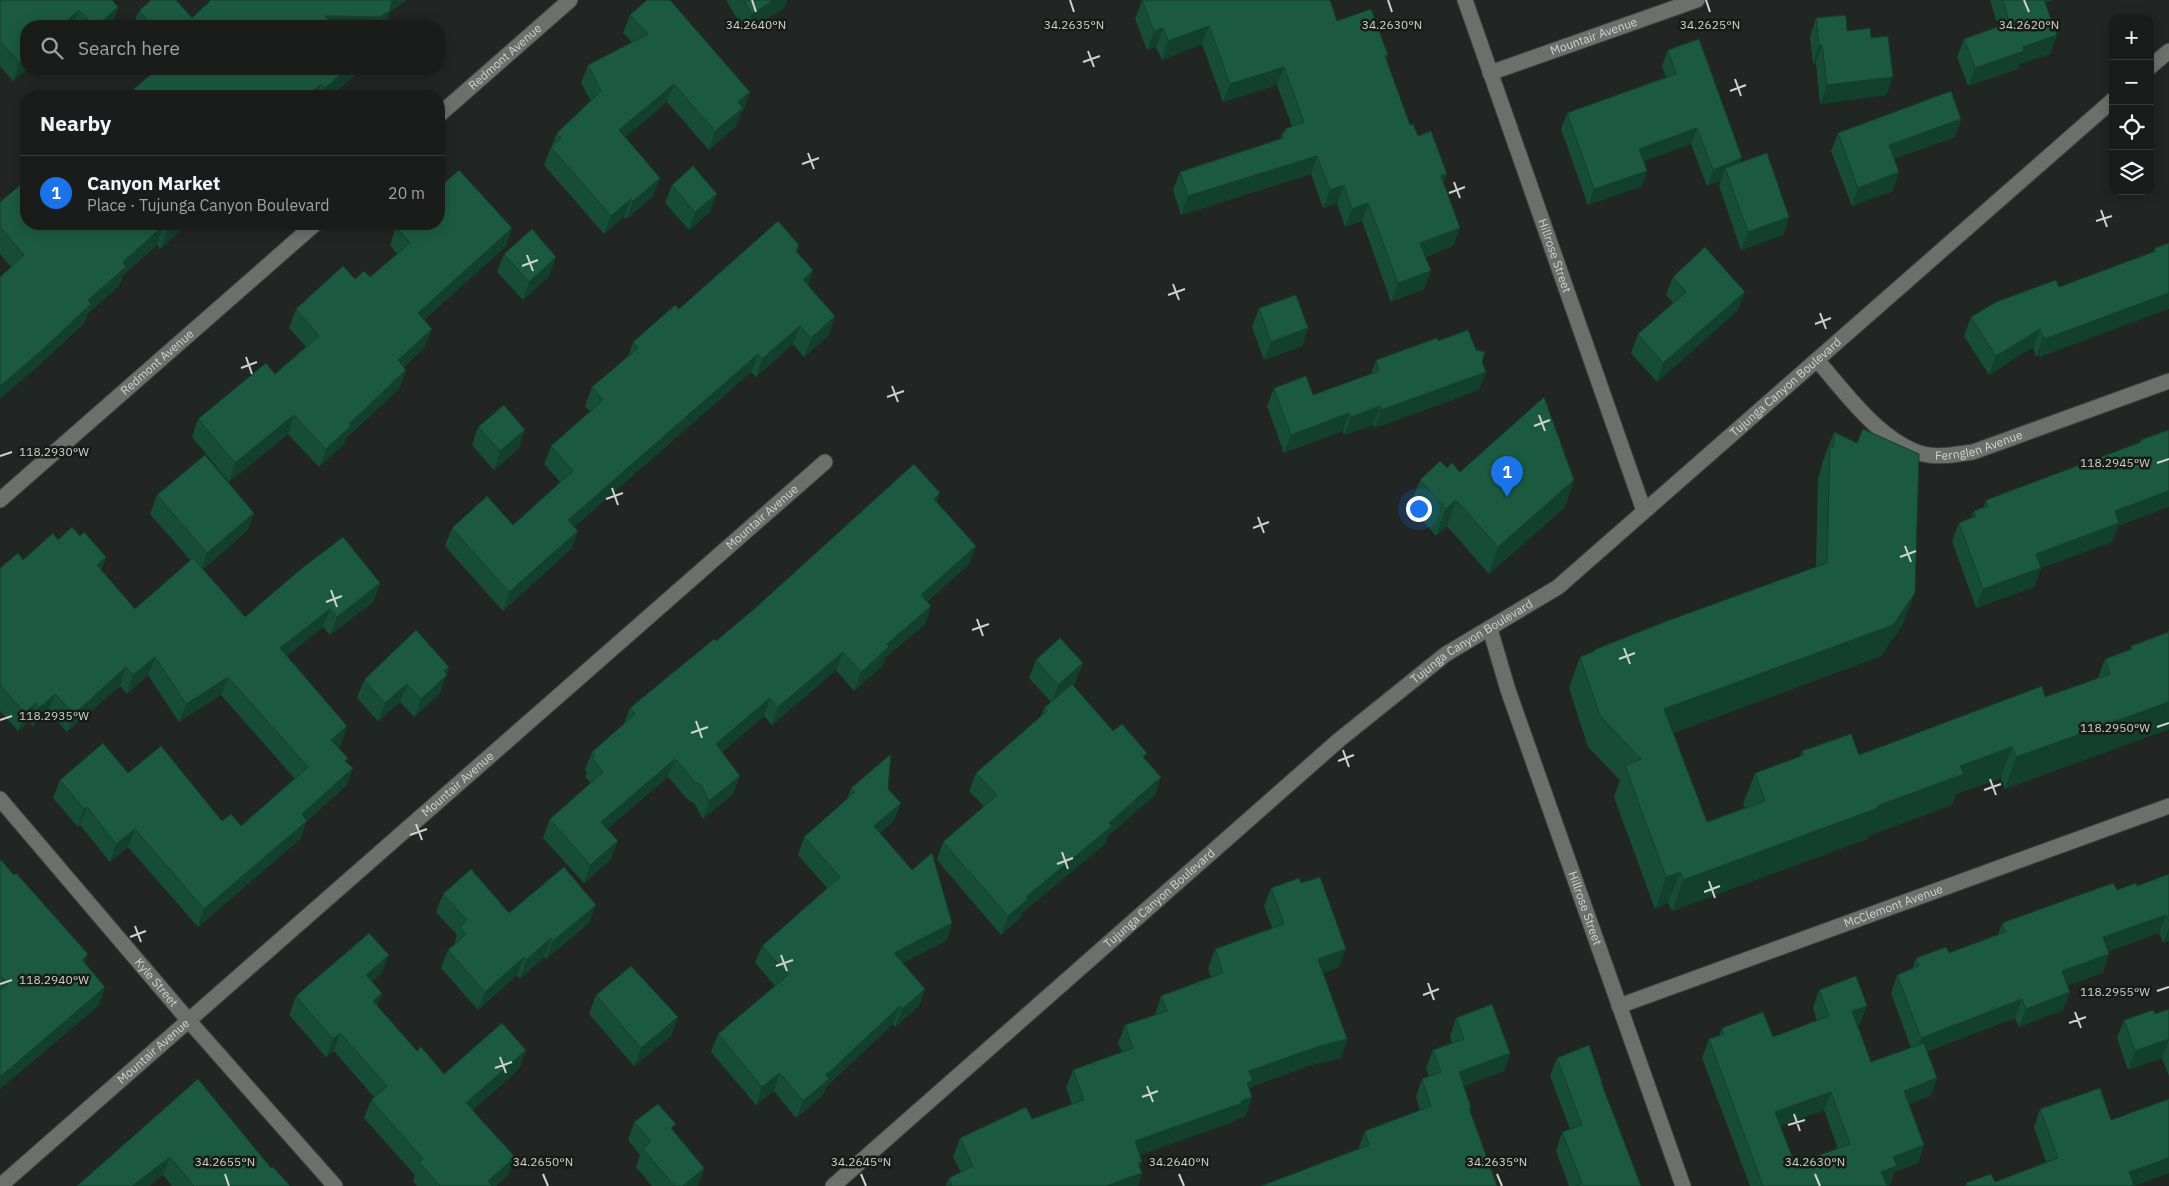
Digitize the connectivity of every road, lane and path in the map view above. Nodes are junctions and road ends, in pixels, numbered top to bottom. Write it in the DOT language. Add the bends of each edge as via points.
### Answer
graph roads {
  1 [pos="570,0"];
  2 [pos="1465,0"];
  3 [pos="1697,0"];
  4 [pos="2169,51"];
  5 [pos="2154,64"];
  6 [pos="1490,73"];
  7 [pos="2109,104"];
  8 [pos="445,110"];
  9 [pos="308,230"];
  10 [pos="1817,360"];
  11 [pos="2169,381"];
  12 [pos="825,462"];
  13 [pos="0,500"];
  14 [pos="1644,512"];
  15 [pos="1490,629"];
  16 [pos="0,799"];
  17 [pos="2169,806"];
  18 [pos="1619,1006"];
  19 [pos="189,1021"];
  20 [pos="0,1186"];
  21 [pos="335,1186"];
  22 [pos="833,1186"];
  23 [pos="1683,1186"];
  1 -- 8 [label="street, Redmont Avenue"];
  2 -- 6 [label="street, Hillrose Street"];
  3 -- 6 [label="street, Mountair Avenue"];
  4 -- 5 [label="street"];
  6 -- 14 [label="street, Hillrose Street"];
  7 -- 10 [label="street, Tujunga Canyon Boulevard"];
  9 -- 13 [label="street, Redmont Avenue"];
  10 -- 11 [label="street, Fernglen Avenue" via="1856,406 1892,439 1930,455 1973,452"];
  10 -- 14 [label="street, Tujunga Canyon Boulevard"];
  12 -- 19 [label="street, Mountair Avenue"];
  14 -- 15 [label="street, Tujunga Canyon Boulevard" via="1558,587"];
  15 -- 18 [label="street, Hillrose Street" via="1508,690"];
  15 -- 22 [label="street, Tujunga Canyon Boulevard" via="1446,654 1339,740"];
  16 -- 19 [label="street, Kyle Street"];
  17 -- 18 [label="street, McClemont Avenue"];
  18 -- 23 [label="street, Hillrose Street"];
  19 -- 20 [label="street, Mountair Avenue"];
  19 -- 21 [label="street, Kyle Street"];
}
